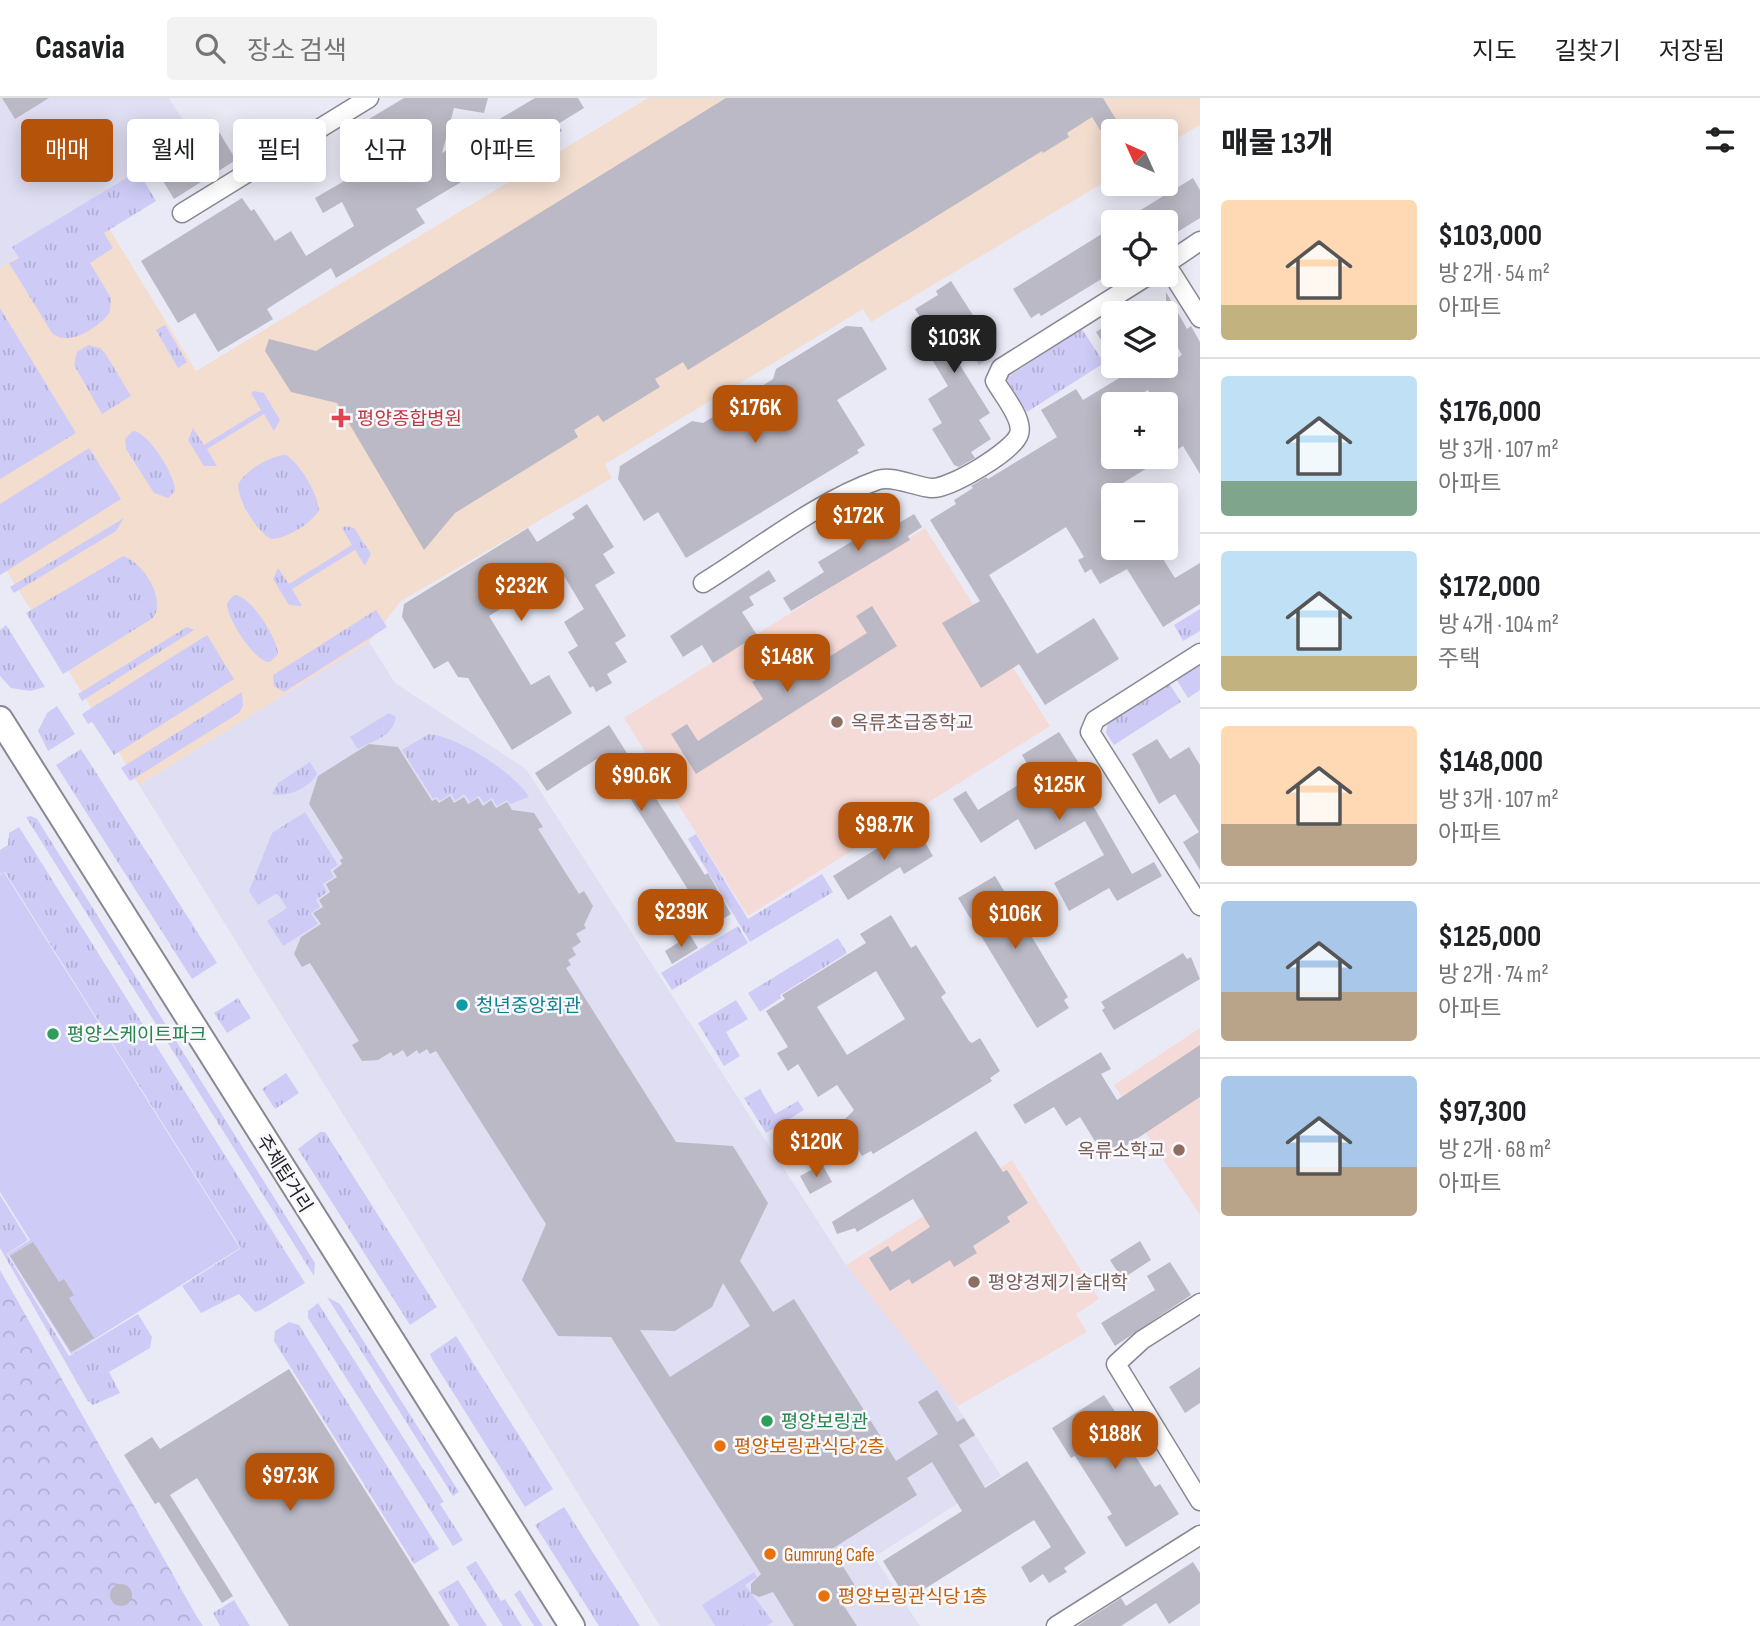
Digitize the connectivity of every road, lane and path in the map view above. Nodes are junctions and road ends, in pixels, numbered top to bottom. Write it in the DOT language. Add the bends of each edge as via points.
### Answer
graph roads {
  1 [pos="369,98"];
  2 [pos="182,213"];
  3 [pos="1200,241"];
  4 [pos="1178,256"];
  5 [pos="1178,283"];
  6 [pos="1130,287"];
  7 [pos="1200,318"];
  8 [pos="703,583"];
  9 [pos="1200,653"];
  10 [pos="0,719"];
  11 [pos="1200,906"];
  12 [pos="1200,1303"];
  13 [pos="1200,1501"];
  14 [pos="1200,1535"];
  15 [pos="572,1626"];
  16 [pos="1056,1626"];
  1 -- 2 [label="street"];
  3 -- 4 [label="street"];
  5 -- 7 [label="street"];
  6 -- 8 [label="street" via="1001,368 995,381 1020,424 1011,446 952,484 933,489 882,478 836,499"];
  9 -- 11 [label="street" via="1095,720 1090,732"];
  10 -- 15 [label="main road, 주체탑거리"];
  12 -- 13 [label="street" via="1142,1340 1116,1364"];
  14 -- 16 [label="street"];
}
